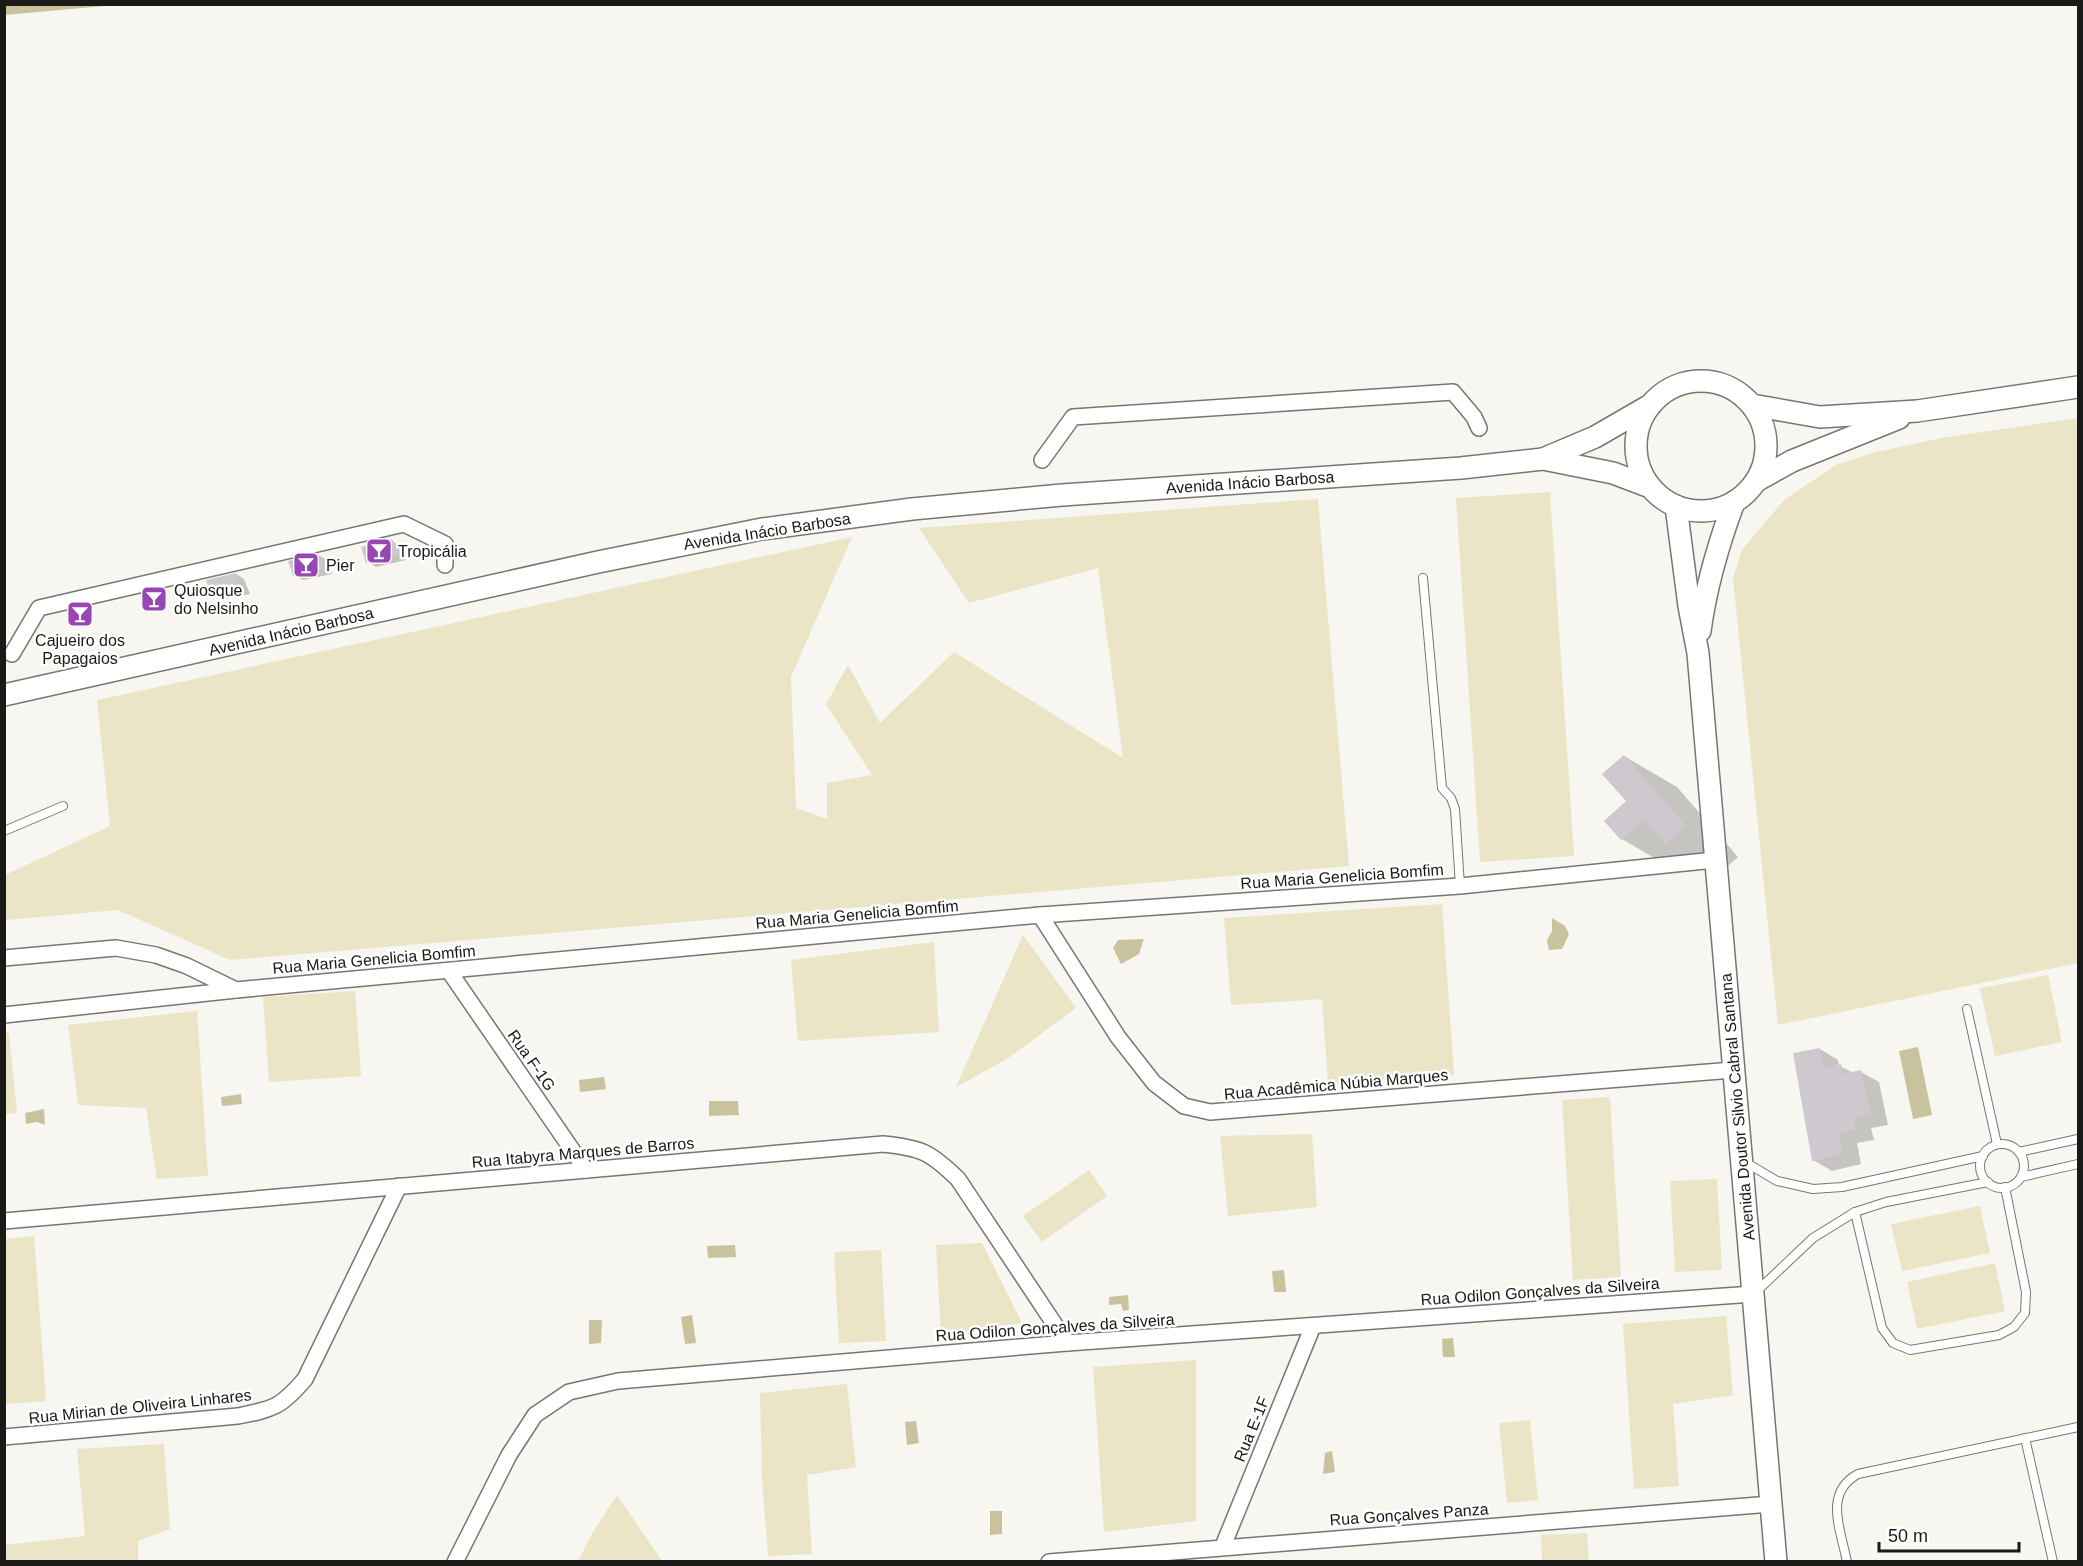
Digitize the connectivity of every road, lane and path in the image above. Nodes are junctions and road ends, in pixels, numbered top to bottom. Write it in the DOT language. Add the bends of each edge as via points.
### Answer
graph roads {
  1 [pos="2079,387"];
  2 [pos="1752,405"];
  3 [pos="1647,407"];
  4 [pos="1917,411"];
  5 [pos="1479,428"];
  6 [pos="1543,459"];
  7 [pos="1042,460"];
  8 [pos="1756,482"];
  9 [pos="1650,487"];
  10 [pos="1734,502"];
  11 [pos="1676,506"];
  12 [pos="445,565"];
  13 [pos="1423,578"];
  14 [pos="1698,653"];
  15 [pos="12,654"];
  16 [pos="4,695"];
  17 [pos="63,806"];
  18 [pos="4,831"];
  19 [pos="1715,860"];
  20 [pos="1460,886"];
  21 [pos="1040,915"];
  22 [pos="4,958"];
  23 [pos="449,970"];
  24 [pos="236,990"];
  25 [pos="1967,1009"];
  26 [pos="4,1015"];
  27 [pos="1732,1070"];
  28 [pos="2079,1139"];
  29 [pos="1997,1144"];
  30 [pos="2019,1152"];
  31 [pos="1983,1156"];
  32 [pos="1742,1160"];
  33 [pos="2079,1164"];
  34 [pos="586,1170"];
  35 [pos="2021,1177"];
  36 [pos="1988,1182"];
  37 [pos="399,1186"];
  38 [pos="2006,1187"];
  39 [pos="1855,1212"];
  40 [pos="4,1221"];
  41 [pos="1753,1294"];
  42 [pos="1313,1326"];
  43 [pos="1067,1342"];
  44 [pos="2079,1427"];
  45 [pos="4,1437"];
  46 [pos="2025,1438"];
  47 [pos="1771,1504"];
  48 [pos="1223,1546"];
  49 [pos="455,1562"];
  50 [pos="1049,1562"];
  51 [pos="1776,1562"];
  52 [pos="1847,1562"];
  53 [pos="2053,1562"];
  1 -- 4 [label="main road"];
  2 -- 3 [label="main road" via="1724,384 1707,380 1674,386"];
  2 -- 4 [label="main road" via="1820,417"];
  2 -- 8 [label="main road" via="1766,443 1763,467"];
  3 -- 6 [label="main road, Avenida Inácio Barbosa" via="1595,437"];
  3 -- 9 [label="main road" via="1639,422 1635,447 1641,472"];
  4 -- 8 [label="main road" via="1792,461"];
  5 -- 7 [label="street" via="1453,392 1073,417"];
  6 -- 9 [label="main road, Avenida Inácio Barbosa" via="1613,473"];
  6 -- 16 [label="main road, Avenida Inácio Barbosa" via="1062,495 762,529"];
  8 -- 10 [label="main road"];
  9 -- 11 [label="main road"];
  10 -- 11 [label="main road" via="1706,511"];
  10 -- 14 [label="main road, Avenida Doutor Silvio Cabral Santana" via="1706,592"];
  11 -- 14 [label="main road, Avenida Doutor Silvio Cabral Santana"];
  12 -- 15 [label="street" via="445,544 404,524 39,608"];
  13 -- 20 [label="lane" via="1442,788 1455,809"];
  14 -- 19 [label="main road, Avenida Doutor Silvio Cabral Santana"];
  17 -- 18 [label="lane"];
  19 -- 20 [label="street, Rua Maria Genelicia Bomfim"];
  19 -- 27 [label="main road, Avenida Doutor Silvio Cabral Santana"];
  20 -- 21 [label="street, Rua Maria Genelicia Bomfim"];
  21 -- 23 [label="street, Rua Maria Genelicia Bomfim"];
  21 -- 27 [label="street, Rua Acadêmica Núbia Marques" via="1118,1037 1154,1083 1184,1106 1209,1112"];
  22 -- 24 [label="street" via="116,948 156,955"];
  23 -- 24 [label="street, Rua Maria Genelicia Bomfim"];
  23 -- 34 [label="street, Rua F-1G"];
  24 -- 26 [label="street, Rua Maria Genelicia Bomfim"];
  25 -- 29 [label="lane"];
  27 -- 32 [label="main road, Avenida Doutor Silvio Cabral Santana"];
  28 -- 30 [label="lane"];
  29 -- 30 [label="lane" via="2010,1145"];
  29 -- 31 [label="lane"];
  30 -- 35 [label="lane" via="2024,1164"];
  31 -- 32 [label="lane" via="1813,1189 1777,1181"];
  31 -- 36 [label="lane" via="1981,1170"];
  32 -- 41 [label="main road, Avenida Doutor Silvio Cabral Santana"];
  33 -- 35 [label="lane"];
  34 -- 37 [label="street, Rua Itabyra Marques de Barros"];
  34 -- 43 [label="street, Rua Itabyra Marques de Barros" via="883,1144 914,1147 939,1160 958,1179"];
  35 -- 38 [label="lane"];
  36 -- 38 [label="lane"];
  36 -- 39 [label="lane"];
  37 -- 40 [label="street, Rua Itabyra Marques de Barros"];
  37 -- 45 [label="street, Rua Mirian de Oliveira Linhares" via="305,1379 289,1398 268,1410 238,1416"];
  38 -- 39 [label="lane" via="2026,1292 2025,1313 2014,1327 2000,1335 1910,1350 1893,1343 1882,1328"];
  39 -- 41 [label="lane" via="1813,1238"];
  41 -- 42 [label="street, Rua Odilon Gonçalves da Silveira"];
  41 -- 47 [label="main road, Avenida Doutor Silvio Cabral Santana"];
  42 -- 43 [label="street, Rua Odilon Gonçalves da Silveira"];
  42 -- 48 [label="street, Rua E-1F"];
  43 -- 49 [label="street, Rua Odilon Gonçalves da Silveira" via="618,1381 569,1392 534,1415 509,1455"];
  44 -- 46 [label="lane"];
  46 -- 52 [label="lane" via="1858,1474 1847,1480 1836,1503"];
  46 -- 53 [label="lane"];
  47 -- 48 [label="street, Rua Gonçalves Panza"];
  47 -- 51 [label="main road, Avenida Doutor Silvio Cabral Santana"];
  48 -- 50 [label="street, Rua Gonçalves Panza"];
}
